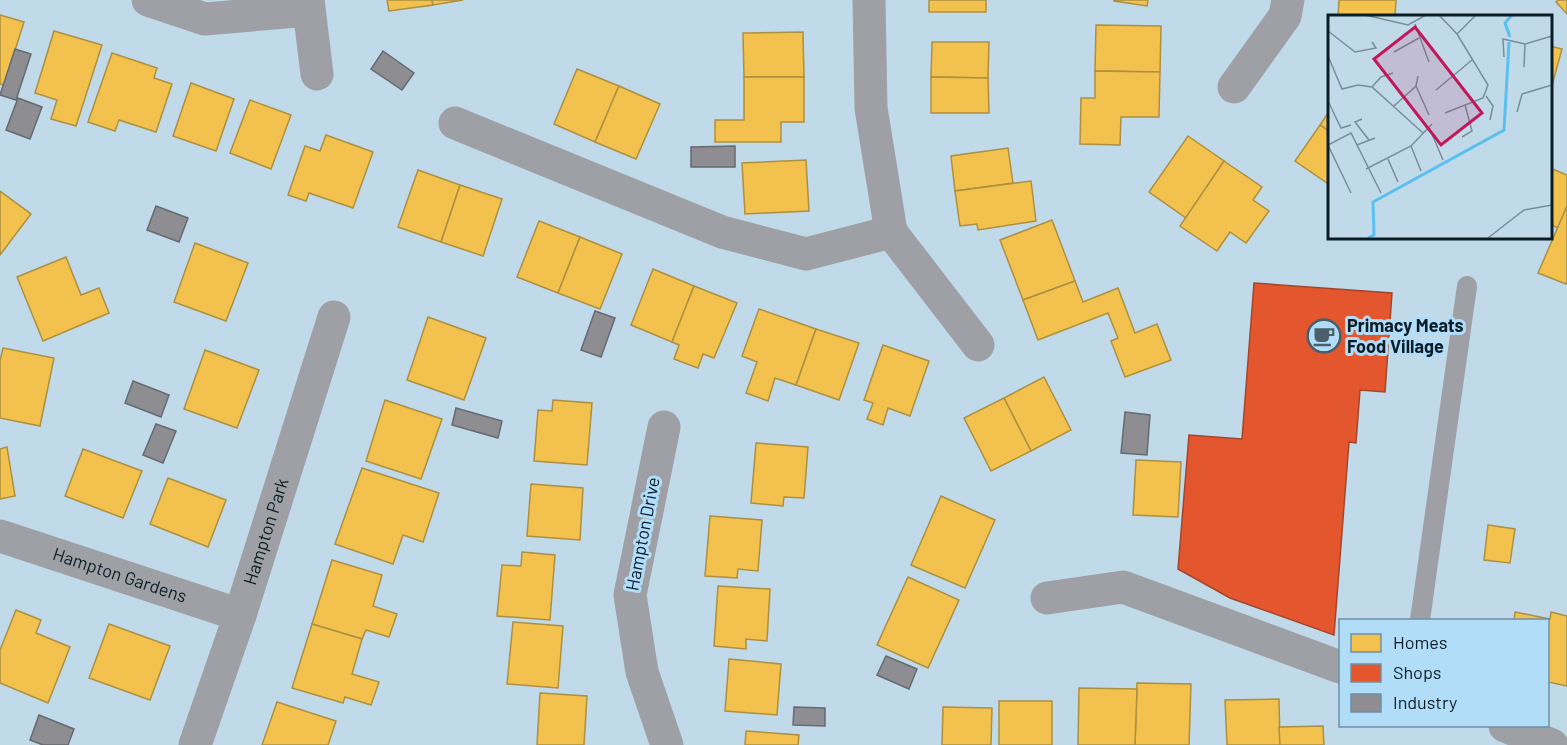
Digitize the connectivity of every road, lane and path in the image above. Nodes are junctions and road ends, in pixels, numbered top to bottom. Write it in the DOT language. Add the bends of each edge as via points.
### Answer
graph roads {
  1 [pos="148,0"];
  2 [pos="869,0"];
  3 [pos="1288,0"];
  4 [pos="309,5"];
  5 [pos="317,75"];
  6 [pos="1234,87"];
  7 [pos="455,123"];
  8 [pos="891,232"];
  9 [pos="1467,286"];
  10 [pos="334,317"];
  11 [pos="978,345"];
  12 [pos="664,428"];
  13 [pos="0,536"];
  14 [pos="1047,598"];
  15 [pos="240,615"];
  16 [pos="1420,619"];
  17 [pos="1339,666"];
  18 [pos="1507,727"];
  19 [pos="195,745"];
  20 [pos="667,745"];
  21 [pos="1552,745"];
  1 -- 4 [label="street" via="205,19"];
  2 -- 8 [label="street" via="871,108"];
  3 -- 6 [label="street" via="1285,16"];
  4 -- 5 [label="street"];
  7 -- 8 [label="street" via="722,232 806,254"];
  8 -- 11 [label="street"];
  9 -- 16 [label="lane"];
  10 -- 15 [label="street, Hampton Park"];
  12 -- 20 [label="street, Hampton Drive" via="630,595 642,672"];
  13 -- 15 [label="street, Hampton Gardens"];
  14 -- 17 [label="street" via="1123,587"];
  15 -- 19 [label="street, Hampton Park"];
  18 -- 21 [label="street"];
}
